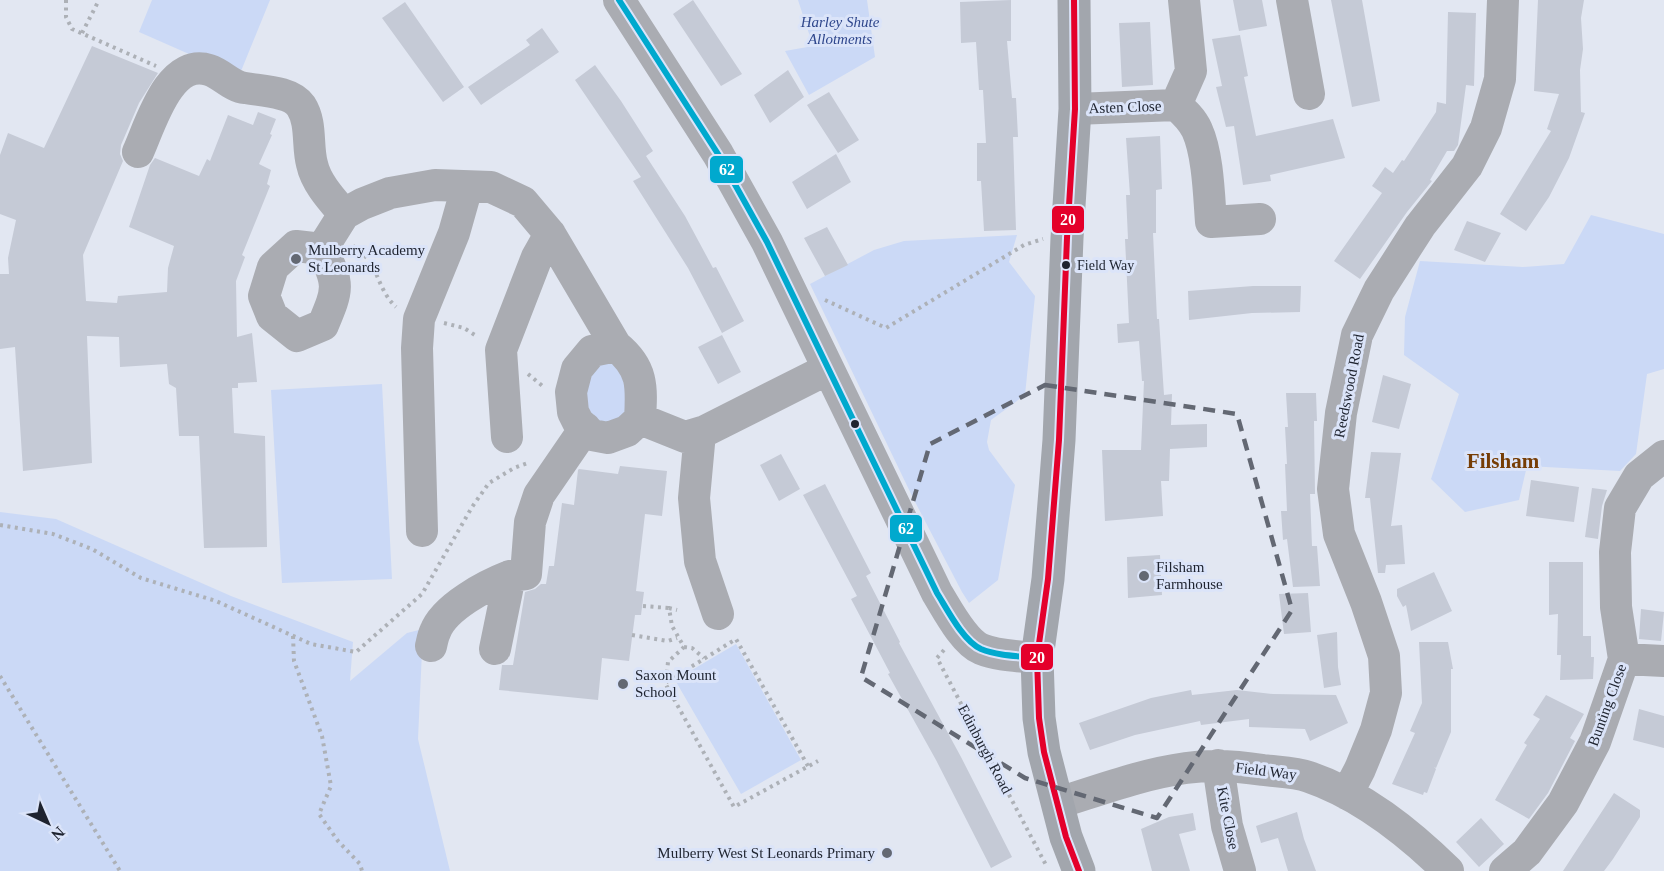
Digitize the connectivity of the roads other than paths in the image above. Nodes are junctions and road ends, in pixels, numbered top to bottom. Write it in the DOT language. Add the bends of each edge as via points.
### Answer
graph roads {
  1 [pos="619,0"];
  2 [pos="1074,0"];
  3 [pos="1184,0"];
  4 [pos="1292,0"];
  5 [pos="1503,0"];
  6 [pos="1309,94"];
  7 [pos="1176,105"];
  8 [pos="1075,109"];
  9 [pos="138,152"];
  10 [pos="467,187"];
  11 [pos="344,214"];
  12 [pos="1260,219"];
  13 [pos="550,234"];
  14 [pos="322,249"];
  15 [pos="616,346"];
  16 [pos="828,369"];
  17 [pos="640,418"];
  18 [pos="700,433"];
  19 [pos="507,437"];
  20 [pos="577,439"];
  21 [pos="1664,456"];
  22 [pos="422,531"];
  23 [pos="510,576"];
  24 [pos="718,614"];
  25 [pos="431,646"];
  26 [pos="495,649"];
  27 [pos="1037,658"];
  28 [pos="1624,658"];
  29 [pos="1664,661"];
  30 [pos="1218,765"];
  31 [pos="1347,794"];
  32 [pos="1058,803"];
  33 [pos="1079,871"];
  34 [pos="1240,871"];
  35 [pos="1448,871"];
  36 [pos="1505,871"];
  1 -- 16 [label="street" via="718,154 767,242"];
  2 -- 8 [label="main road"];
  3 -- 7 [label="street, Asten Close" via="1191,71"];
  4 -- 6 [label="street"];
  5 -- 31 [label="street, Reedswood Road" via="1500,79 1486,128 1467,166 1420,226 1379,290 1357,335 1341,413 1333,489 1339,534 1384,656 1386,693 1376,729"];
  7 -- 8 [label="street, Asten Close"];
  7 -- 12 [label="street, Asten Close" via="1198,130 1208,175 1211,222"];
  8 -- 27 [label="main road" via="1059,440 1048,579"];
  9 -- 11 [label="street" via="171,84 194,69 208,69 240,88 281,93 300,105 309,129 312,166 328,196"];
  10 -- 11 [label="street" via="435,184 390,193"];
  10 -- 13 [label="street" via="491,187 523,202"];
  10 -- 22 [label="street" via="454,233 419,319"];
  11 -- 14 [label="street"];
  13 -- 15 [label="street"];
  13 -- 19 [label="street" via="537,257 501,350"];
  15 -- 17 [label="street" via="629,357 641,377"];
  15 -- 20 [label="street" via="592,351 577,369 571,392 578,422"];
  16 -- 18 [label="street"];
  16 -- 27 [label="street" via="937,593 961,631 978,648"];
  17 -- 18 [label="street" via="685,437"];
  17 -- 20 [label="street" via="627,431 608,438 592,435"];
  18 -- 24 [label="street" via="694,498 700,561"];
  20 -- 23 [label="street" via="539,495 530,522 526,574"];
  21 -- 28 [label="street, Bunting Close" via="1639,476 1620,508 1616,596"];
  23 -- 25 [label="street" via="454,608 442,619"];
  23 -- 26 [label="street"];
  27 -- 32 [label="main road" via="1039,718"];
  28 -- 29 [label="street"];
  28 -- 36 [label="street, Bunting Close" via="1595,742 1563,803 1527,852"];
  30 -- 31 [label="street, Field Way" via="1308,776"];
  30 -- 32 [label="street, Field Way" via="1130,781"];
  30 -- 34 [label="street, Kite Close" via="1227,826"];
  31 -- 35 [label="street, Field Way" via="1390,820"];
  32 -- 33 [label="main road" via="1065,837"];
}
